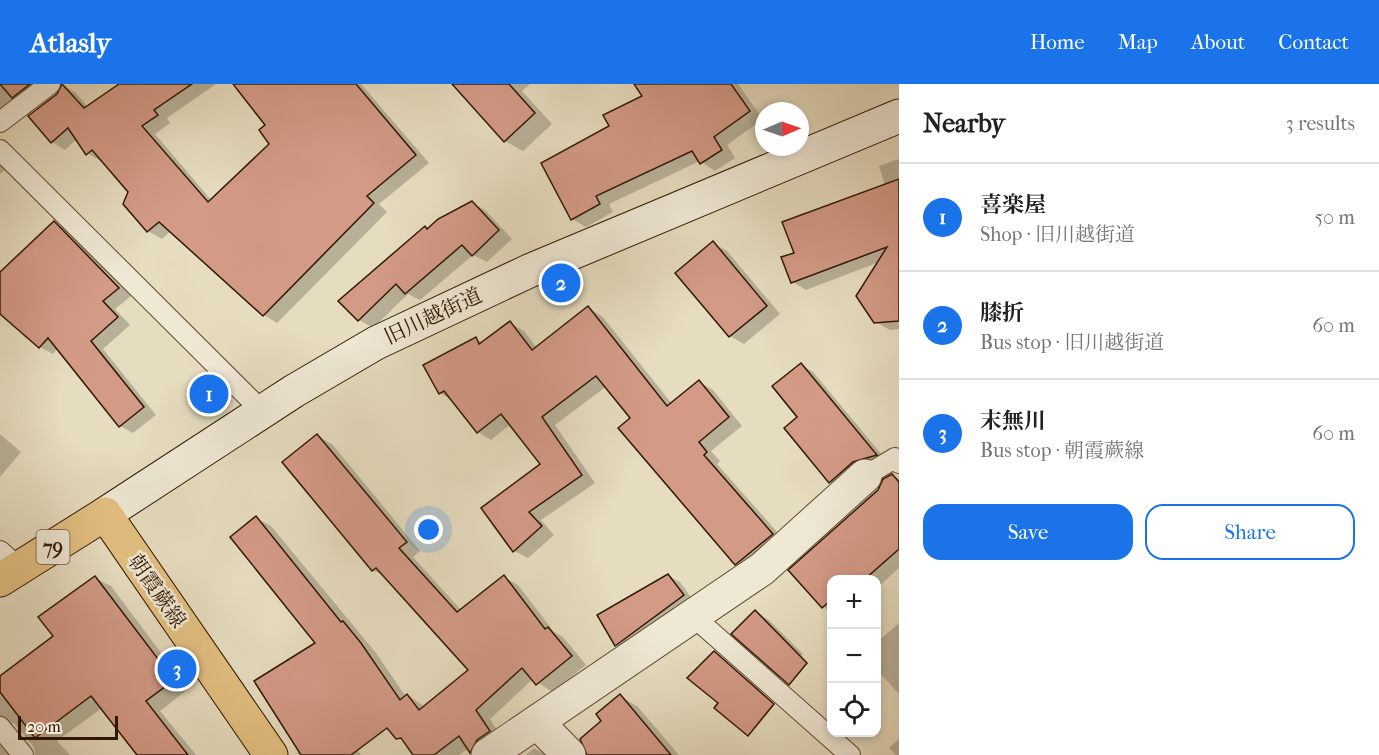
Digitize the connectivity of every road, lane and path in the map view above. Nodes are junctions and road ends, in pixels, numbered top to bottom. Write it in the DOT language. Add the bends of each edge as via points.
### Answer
graph roads {
  1 [pos="50,84"];
  2 [pos="899,116"];
  3 [pos="0,122"];
  4 [pos="0,150"];
  5 [pos="263,412"];
  6 [pos="899,463"];
  7 [pos="865,476"];
  8 [pos="105,514"];
  9 [pos="6,566"];
  10 [pos="693,616"];
  11 [pos="537,722"];
  12 [pos="0,727"];
  13 [pos="22,755"];
  14 [pos="271,755"];
  15 [pos="488,755"];
  16 [pos="569,755"];
  17 [pos="850,755"];
  1 -- 3 [label="lane"];
  2 -- 5 [label="main road, 旧川越街道" via="519,276 376,343"];
  4 -- 5 [label="lane"];
  5 -- 8 [label="main road, 旧川越街道"];
  6 -- 7 [label="lane" via="895,458"];
  7 -- 10 [label="main road" via="762,569"];
  8 -- 9 [label="main road, 旧川越街道 / 79"];
  8 -- 14 [label="main road, 朝霞蕨線"];
  10 -- 11 [label="main road"];
  10 -- 17 [label="lane"];
  11 -- 15 [label="main road"];
  11 -- 16 [label="main road"];
  12 -- 13 [label="lane"];
}
